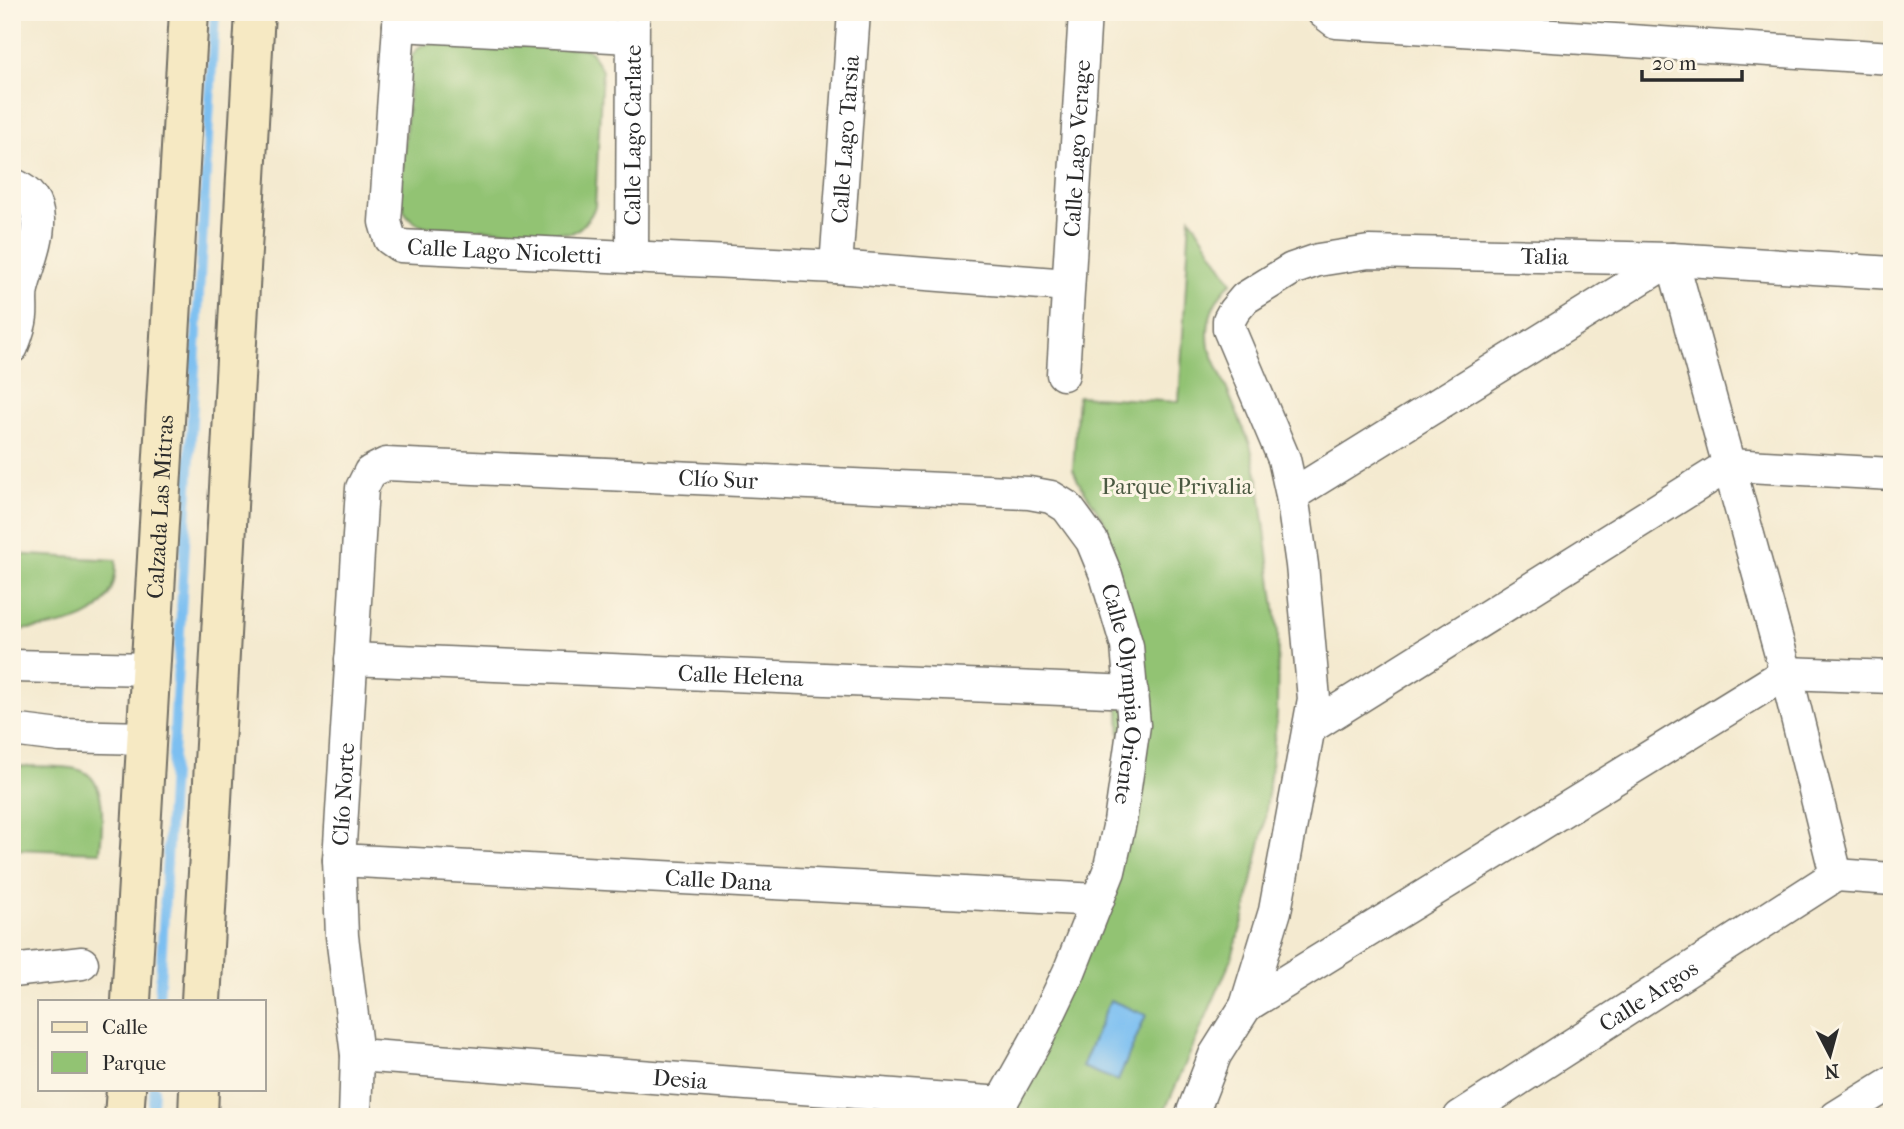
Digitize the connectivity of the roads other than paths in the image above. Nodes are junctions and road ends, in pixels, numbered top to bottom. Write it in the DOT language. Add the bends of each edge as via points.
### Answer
graph roads {
  1 [pos="189,12"];
  2 [pos="255,12"];
  3 [pos="854,12"];
  4 [pos="1085,12"];
  5 [pos="1323,12"];
  6 [pos="399,18"];
  7 [pos="632,25"];
  8 [pos="1892,58"];
  9 [pos="12,184"];
  10 [pos="632,257"];
  11 [pos="1672,259"];
  12 [pos="836,267"];
  13 [pos="1892,273"];
  14 [pos="1068,285"];
  15 [pos="17,286"];
  16 [pos="12,347"];
  17 [pos="1063,374"];
  18 [pos="1729,465"];
  19 [pos="370,472"];
  20 [pos="1892,474"];
  21 [pos="1292,495"];
  22 [pos="1067,507"];
  23 [pos="351,659"];
  24 [pos="12,666"];
  25 [pos="150,669"];
  26 [pos="1786,673"];
  27 [pos="1892,677"];
  28 [pos="1132,692"];
  29 [pos="1311,727"];
  30 [pos="12,730"];
  31 [pos="147,738"];
  32 [pos="339,860"];
  33 [pos="1836,875"];
  34 [pos="1892,879"];
  35 [pos="1098,901"];
  36 [pos="82,963"];
  37 [pos="12,971"];
  38 [pos="131,1000"];
  39 [pos="201,1000"];
  40 [pos="1246,1006"];
  41 [pos="357,1055"];
  42 [pos="1892,1082"];
  43 [pos="126,1090"];
  44 [pos="199,1090"];
  45 [pos="998,1110"];
  46 [pos="124,1117"];
  47 [pos="198,1117"];
  48 [pos="355,1117"];
  49 [pos="1191,1117"];
  50 [pos="1460,1117"];
  51 [pos="1836,1117"];
  1 -- 25 [label="main road, Calzada Las Mitras"];
  2 -- 39 [label="main road"];
  3 -- 12 [label="street, Calle Lago Tarsia"];
  4 -- 14 [label="street, Calle Lago Verage"];
  5 -- 8 [label="street" via="1336,22"];
  6 -- 7 [label="street, Calle Lago Nicoletti"];
  6 -- 10 [label="street, Calle Lago Nicoletti" via="385,215 390,239 400,246"];
  7 -- 10 [label="street, Calle Lago Carlate"];
  9 -- 15 [label="street" via="30,194 38,209 36,237"];
  10 -- 12 [label="street, Calle Lago Nicoletti"];
  11 -- 13 [label="street, Talia"];
  11 -- 18 [label="street"];
  11 -- 21 [label="street"];
  11 -- 21 [label="street, Talia" via="1369,252 1292,269 1245,298 1234,311 1229,329 1284,459"];
  12 -- 14 [label="street, Calle Lago Nicoletti"];
  14 -- 17 [label="street, Calle Lago Verage"];
  15 -- 16 [label="street" via="20,328"];
  18 -- 20 [label="street"];
  18 -- 26 [label="street"];
  18 -- 29 [label="street"];
  19 -- 22 [label="street, Clío Sur" via="386,464 1015,492 1051,497"];
  19 -- 23 [label="street, Clío Norte" via="362,488"];
  21 -- 29 [label="street" via="1314,699"];
  22 -- 28 [label="street, Calle Olympia Oriente" via="1092,541 1106,575 1127,646"];
  23 -- 28 [label="street, Calle Helena"];
  23 -- 32 [label="street, Clío Norte"];
  24 -- 25 [label="street"];
  25 -- 31 [label="main road, Calzada Las Mitras"];
  26 -- 27 [label="street"];
  26 -- 33 [label="street"];
  26 -- 40 [label="street"];
  28 -- 35 [label="street, Calle Olympia Oriente" via="1134,725 1120,822"];
  29 -- 40 [label="street" via="1275,911"];
  30 -- 31 [label="street"];
  31 -- 38 [label="main road, Calzada Las Mitras"];
  32 -- 35 [label="street, Calle Dana"];
  32 -- 41 [label="street, Clío Norte" via="342,936"];
  33 -- 34 [label="street"];
  33 -- 50 [label="street, Calle Argos"];
  35 -- 45 [label="street, Calle Olympia Oriente" via="1069,972"];
  36 -- 37 [label="street"];
  40 -- 49 [label="street" via="1215,1055"];
  41 -- 45 [label="street, Desia"];
  41 -- 48 [label="street, Clío Norte"];
  42 -- 51 [label="street"];
  43 -- 46 [label="main road"];
  44 -- 47 [label="main road"];
}
